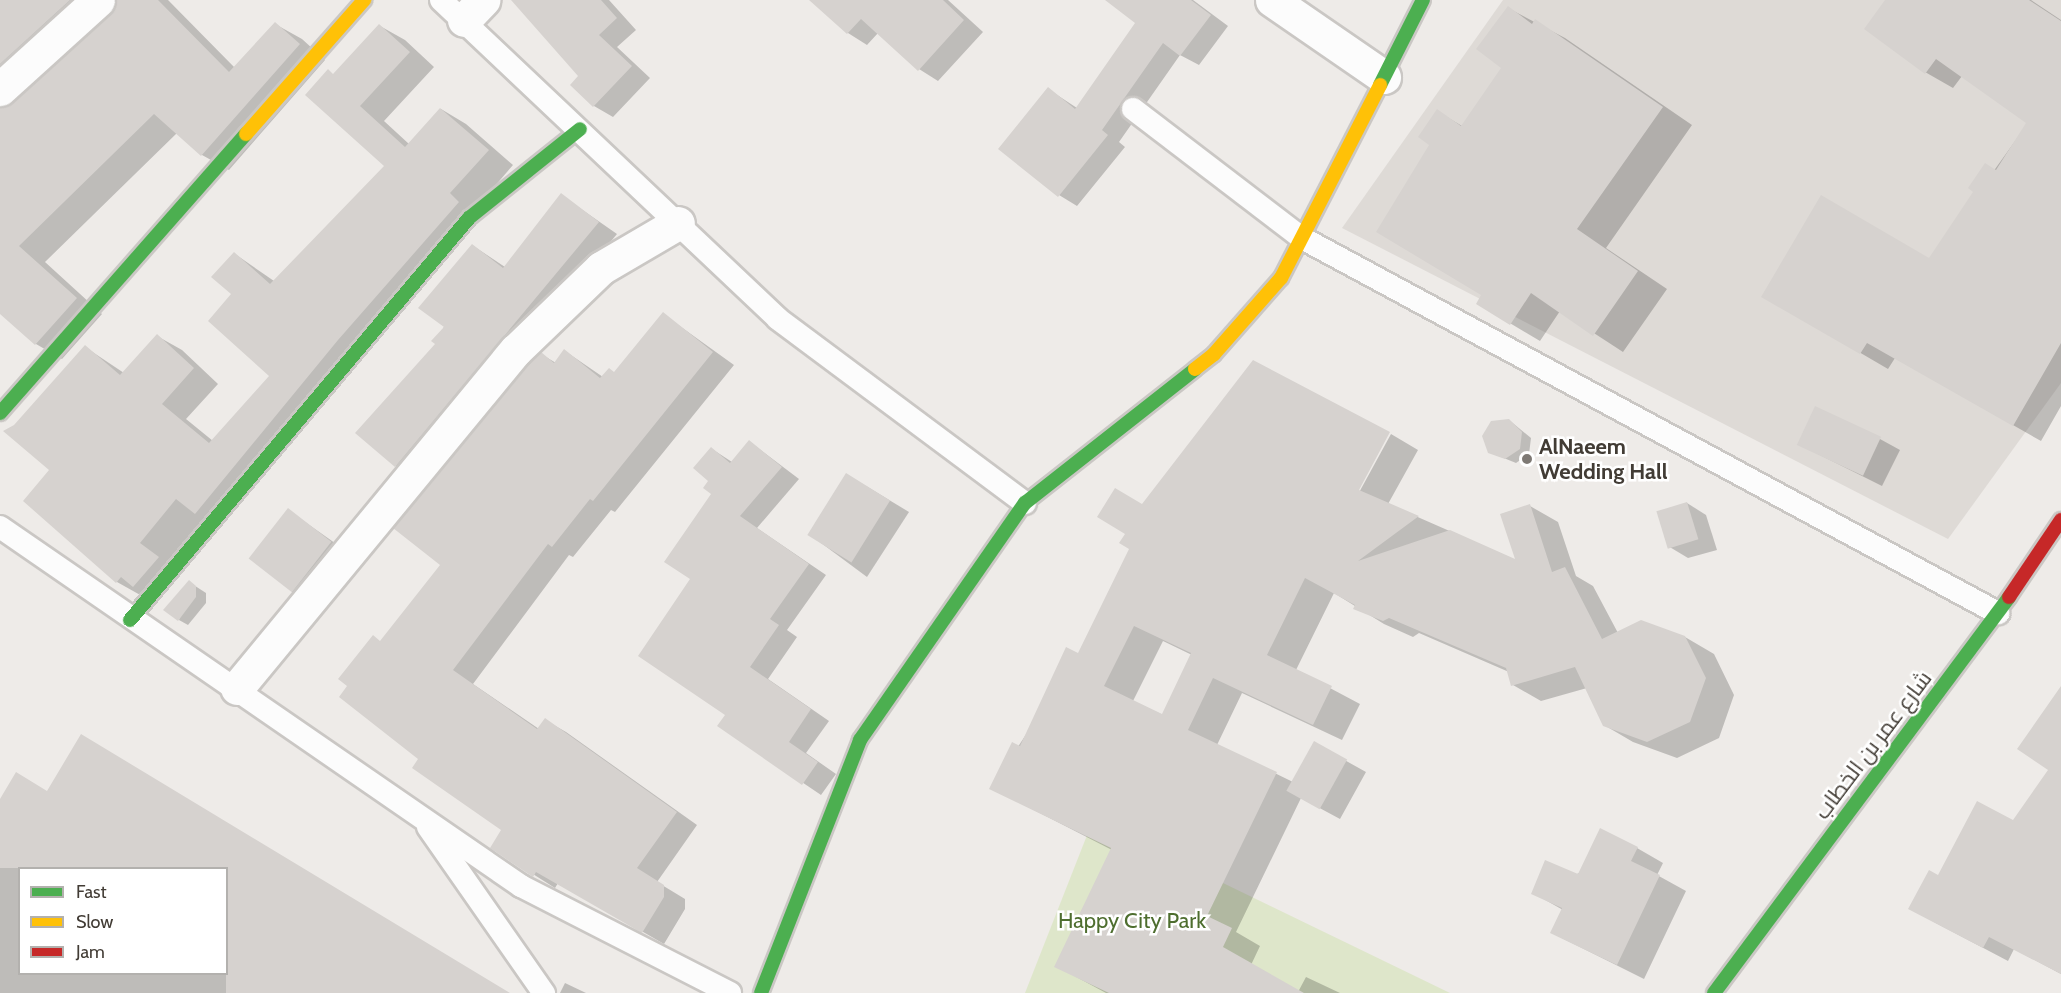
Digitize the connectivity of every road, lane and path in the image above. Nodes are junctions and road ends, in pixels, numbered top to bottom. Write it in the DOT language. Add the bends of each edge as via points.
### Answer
graph roads {
  1 [pos="98,0"];
  2 [pos="364,0"];
  3 [pos="1272,0"];
  4 [pos="1423,0"];
  5 [pos="463,7"];
  6 [pos="1384,77"];
  7 [pos="0,89"];
  8 [pos="1133,109"];
  9 [pos="580,129"];
  10 [pos="678,223"];
  11 [pos="1302,238"];
  12 [pos="0,413"];
  13 [pos="1025,503"];
  14 [pos="2061,520"];
  15 [pos="0,527"];
  16 [pos="1998,613"];
  17 [pos="130,620"];
  18 [pos="237,688"];
  19 [pos="419,814"];
  20 [pos="544,993"];
  21 [pos="730,993"];
  22 [pos="761,993"];
  23 [pos="1714,993"];
  1 -- 7 [label="street"];
  2 -- 12 [label="street"];
  3 -- 6 [label="street"];
  4 -- 6 [label="street"];
  5 -- 9 [label="lane"];
  6 -- 11 [label="street"];
  8 -- 11 [label="lane"];
  9 -- 10 [label="lane"];
  9 -- 17 [label="street" via="469,218"];
  10 -- 13 [label="lane" via="778,319"];
  10 -- 18 [label="street" via="601,268 516,350"];
  11 -- 13 [label="street" via="1281,278 1214,354"];
  11 -- 16 [label="lane"];
  13 -- 22 [label="street" via="860,740"];
  14 -- 16 [label="street, شارع عمر بن الخطاب"];
  15 -- 17 [label="lane"];
  16 -- 23 [label="street, شارع عمر بن الخطاب"];
  17 -- 18 [label="lane"];
  18 -- 19 [label="lane"];
  19 -- 20 [label="lane"];
  19 -- 21 [label="lane" via="520,886"];
}
